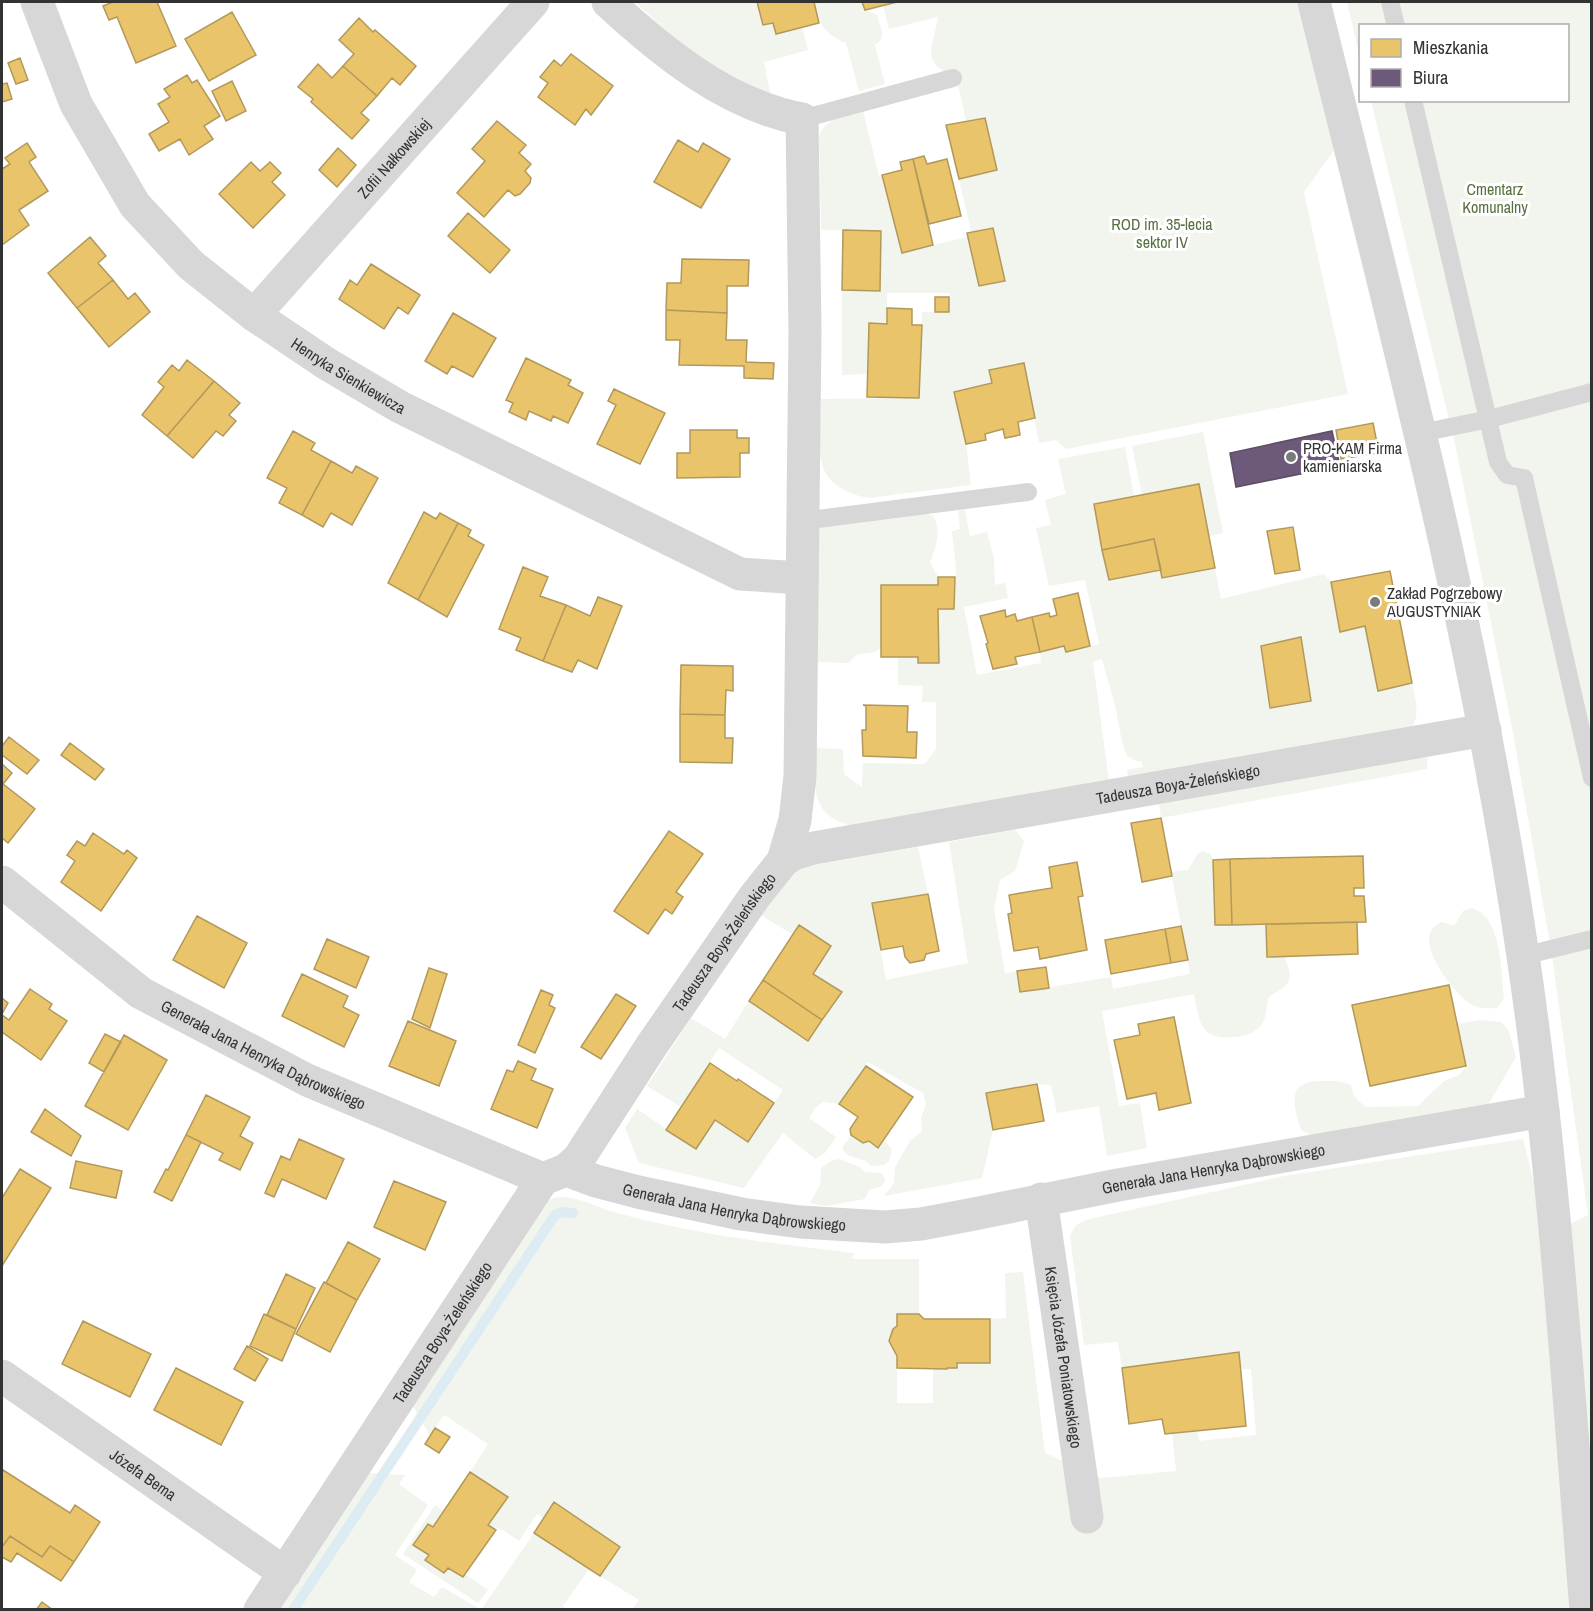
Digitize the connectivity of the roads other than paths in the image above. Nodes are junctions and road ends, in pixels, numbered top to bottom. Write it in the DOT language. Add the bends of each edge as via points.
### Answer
graph roads {
  1 [pos="37,2"];
  2 [pos="533,2"];
  3 [pos="608,2"];
  4 [pos="1314,2"];
  5 [pos="1390,2"];
  6 [pos="1396,24"];
  7 [pos="953,78"];
  8 [pos="1413,102"];
  9 [pos="802,119"];
  10 [pos="254,315"];
  11 [pos="1592,392"];
  12 [pos="1489,419"];
  13 [pos="1421,434"];
  14 [pos="1028,492"];
  15 [pos="802,520"];
  16 [pos="802,578"];
  17 [pos="1485,730"];
  18 [pos="1592,778"];
  19 [pos="783,861"];
  20 [pos="2,882"];
  21 [pos="1592,939"];
  22 [pos="1523,956"];
  23 [pos="1543,1111"];
  24 [pos="555,1174"];
  25 [pos="1041,1199"];
  26 [pos="2,1376"];
  27 [pos="1087,1517"];
  28 [pos="285,1573"];
  29 [pos="260,1610"];
  30 [pos="1586,1610"];
  1 -- 10 [label="street, Henryka Sienkiewicza" via="76,104 135,205 191,265"];
  2 -- 10 [label="street, Zofii Nałkowskiej"];
  3 -- 9 [label="street" via="654,43 724,89 773,112"];
  4 -- 13 [label="street"];
  5 -- 6 [label="lane"];
  7 -- 9 [label="lane"];
  8 -- 12 [label="lane"];
  9 -- 15 [label="street"];
  10 -- 16 [label="street, Henryka Sienkiewicza" via="400,407 740,574"];
  11 -- 12 [label="lane"];
  12 -- 13 [label="lane"];
  12 -- 18 [label="lane" via="1498,462 1507,475 1524,478"];
  13 -- 17 [label="street"];
  14 -- 15 [label="lane"];
  15 -- 16 [label="street"];
  16 -- 19 [label="street" via="800,776 795,820"];
  17 -- 19 [label="street, Tadeusza Boya-Żeleńskiego" via="814,848"];
  17 -- 22 [label="street"];
  19 -- 24 [label="street, Tadeusza Boya-Żeleńskiego" via="754,896 579,1158"];
  20 -- 24 [label="street, Generała Jana Henryka Dąbrowskiego" via="141,993 307,1080"];
  21 -- 22 [label="lane"];
  22 -- 23 [label="street"];
  23 -- 25 [label="street, Generała Jana Henryka Dąbrowskiego"];
  23 -- 30 [label="street"];
  24 -- 25 [label="street, Generała Jana Henryka Dąbrowskiego" via="741,1214 860,1227 921,1224"];
  24 -- 28 [label="street, Tadeusza Boya-Żeleńskiego"];
  25 -- 27 [label="street, Księcia Józefa Poniatowskiego"];
  26 -- 28 [label="street, Józefa Bema"];
  28 -- 29 [label="street, Tadeusza Boya-Żeleńskiego"];
}
